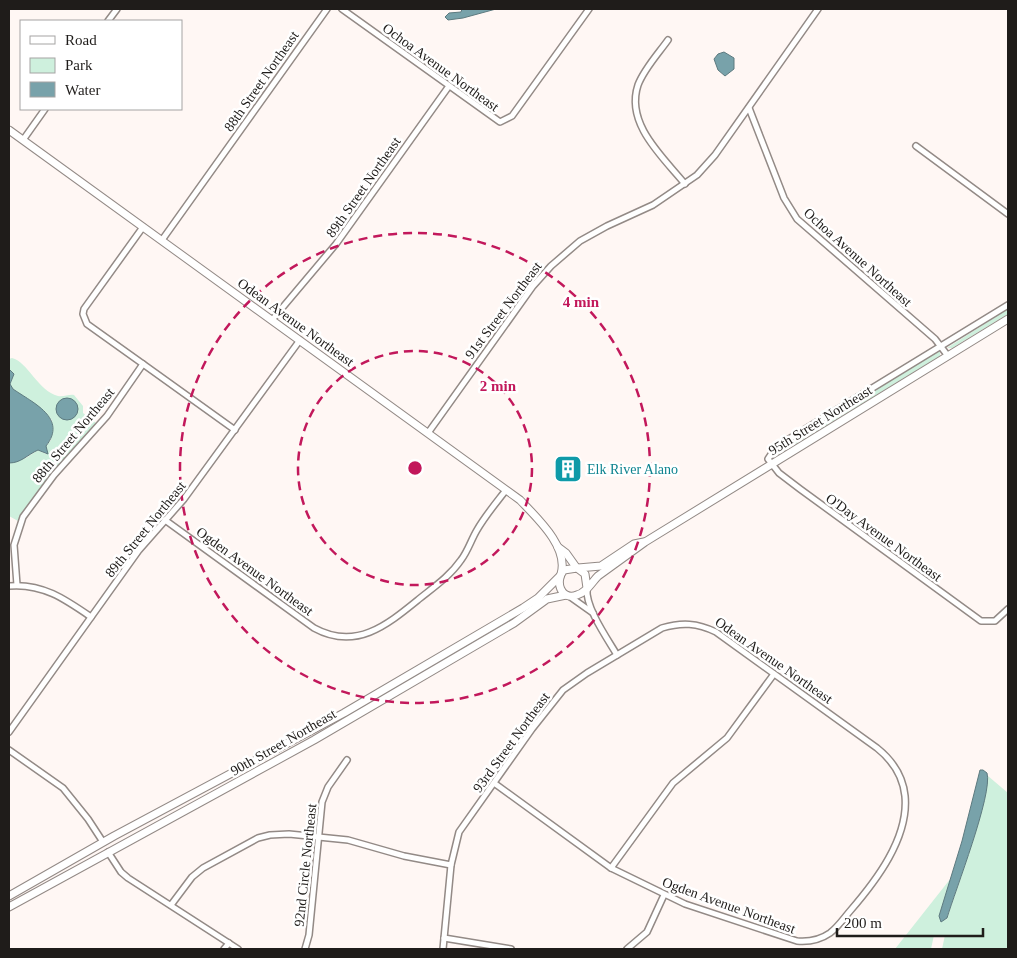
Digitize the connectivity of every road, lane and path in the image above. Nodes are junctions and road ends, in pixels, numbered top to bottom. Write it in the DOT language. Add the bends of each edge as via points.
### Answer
graph roads {
  1 [pos="116,9"];
  2 [pos="327,9"];
  3 [pos="342,9"];
  4 [pos="589,9"];
  5 [pos="818,9"];
  6 [pos="109,20"];
  7 [pos="668,40"];
  8 [pos="449,86"];
  9 [pos="749,108"];
  10 [pos="44,110"];
  11 [pos="9,130"];
  12 [pos="23,140"];
  13 [pos="916,146"];
  14 [pos="685,184"];
  15 [pos="1008,214"];
  16 [pos="143,227"];
  17 [pos="162,240"];
  18 [pos="1008,305"];
  19 [pos="1008,319"];
  20 [pos="272,320"];
  21 [pos="300,340"];
  22 [pos="941,347"];
  23 [pos="948,356"];
  24 [pos="143,364"];
  25 [pos="235,430"];
  26 [pos="428,433"];
  27 [pos="771,464"];
  28 [pos="506,490"];
  29 [pos="165,520"];
  30 [pos="645,542"];
  31 [pos="557,547"];
  32 [pos="576,568"];
  33 [pos="560,575"];
  34 [pos="17,585"];
  35 [pos="9,586"];
  36 [pos="587,588"];
  37 [pos="567,595"];
  38 [pos="1008,610"];
  39 [pos="593,613"];
  40 [pos="91,617"];
  41 [pos="617,655"];
  42 [pos="774,674"];
  43 [pos="9,732"];
  44 [pos="9,750"];
  45 [pos="347,760"];
  46 [pos="494,783"];
  47 [pos="114,836"];
  48 [pos="318,836"];
  49 [pos="101,843"];
  50 [pos="110,851"];
  51 [pos="98,858"];
  52 [pos="451,865"];
  53 [pos="611,868"];
  54 [pos="9,896"];
  55 [pos="664,896"];
  56 [pos="170,905"];
  57 [pos="9,907"];
  58 [pos="444,938"];
  59 [pos="810,942"];
  60 [pos="229,943"];
  61 [pos="224,949"];
  62 [pos="238,949"];
  63 [pos="304,949"];
  64 [pos="443,949"];
  65 [pos="511,949"];
  66 [pos="627,949"];
  1 -- 6 [label="street"];
  2 -- 17 [label="street, 88th Street Northeast"];
  3 -- 8 [label="street, Ochoa Avenue Northeast"];
  4 -- 8 [label="street, Ochoa Avenue Northeast" via="512,116 503,122 496,121"];
  5 -- 9 [label="street, 91st Street Northeast"];
  7 -- 14 [label="street" via="638,86 637,114 650,141"];
  8 -- 20 [label="street, 89th Street Northeast" via="330,252"];
  9 -- 14 [label="street, 91st Street Northeast" via="707,165"];
  9 -- 22 [label="street, Ochoa Avenue Northeast" via="784,198 797,219"];
  10 -- 12 [label="street"];
  11 -- 12 [label="main road, Odean Avenue Northeast"];
  12 -- 16 [label="main road, Odean Avenue Northeast"];
  13 -- 15 [label="street"];
  14 -- 26 [label="street, 91st Street Northeast" via="653,205 592,234 551,266 532,286"];
  16 -- 17 [label="main road, Odean Avenue Northeast"];
  16 -- 24 [label="street" via="84,308 83,314 87,324"];
  17 -- 20 [label="main road, Odean Avenue Northeast"];
  18 -- 22 [label="street"];
  19 -- 23 [label="main road, 95th Street Northeast"];
  20 -- 21 [label="main road, Odean Avenue Northeast"];
  21 -- 25 [label="street, 89th Street Northeast"];
  21 -- 26 [label="main road, Odean Avenue Northeast"];
  22 -- 23 [label="street, Ochoa Avenue Northeast"];
  22 -- 27 [label="street" via="776,447 768,459"];
  23 -- 27 [label="main road, 95th Street Northeast"];
  24 -- 25 [label="street"];
  24 -- 34 [label="street, 88th Street Northeast" via="107,416 54,475 23,517 14,545"];
  25 -- 29 [label="street, 89th Street Northeast"];
  26 -- 28 [label="main road, Odean Avenue Northeast"];
  27 -- 30 [label="main road, 95th Street Northeast"];
  27 -- 38 [label="street, O'Day Avenue Northeast" via="800,490 981,621 995,621"];
  28 -- 29 [label="street, Ogden Avenue Northeast" via="478,529 461,561 444,579 377,630 354,636 334,635 314,628"];
  28 -- 31 [label="main road, Odean Avenue Northeast" via="534,514"];
  29 -- 40 [label="street, 89th Street Northeast"];
  30 -- 32 [label="main road" via="634,544 601,566"];
  30 -- 36 [label="main road" via="598,576"];
  31 -- 32 [label="main road, Odean Avenue Northeast" via="566,553"];
  31 -- 33 [label="main road, Odean Avenue Northeast" via="563,562"];
  32 -- 33 [label="main road" via="568,568"];
  32 -- 36 [label="main road" via="586,574"];
  33 -- 37 [label="main road" via="559,586"];
  33 -- 47 [label="main road, 90th Street Northeast" via="538,598 523,608 344,713"];
  34 -- 35 [label="street"];
  34 -- 40 [label="street" via="60,595"];
  36 -- 37 [label="main road" via="576,596"];
  36 -- 39 [label="street"];
  37 -- 39 [label="street"];
  37 -- 50 [label="main road, 90th Street Northeast" via="548,599 514,623 314,740"];
  39 -- 41 [label="street"];
  40 -- 43 [label="street, 89th Street Northeast"];
  41 -- 42 [label="street, Odean Avenue Northeast" via="662,628 691,624 716,632"];
  41 -- 46 [label="street, 93rd Street Northeast" via="563,690"];
  42 -- 53 [label="street" via="727,738 673,783"];
  42 -- 59 [label="street, Odean Avenue Northeast" via="886,755 897,770 905,795 899,832 880,874 837,927"];
  44 -- 49 [label="street" via="63,788 88,819"];
  45 -- 48 [label="street, 92nd Circle Northeast" via="325,794"];
  46 -- 52 [label="street, 93rd Street Northeast" via="457,836"];
  46 -- 53 [label="street, Ogden Avenue Northeast"];
  47 -- 49 [label="main road, 90th Street Northeast"];
  47 -- 50 [label="main road"];
  48 -- 52 [label="street"];
  48 -- 56 [label="street" via="279,834 258,838 197,872"];
  48 -- 63 [label="street, 92nd Circle Northeast" via="309,935"];
  49 -- 51 [label="main road"];
  49 -- 54 [label="main road, 90th Street Northeast"];
  50 -- 51 [label="main road, 90th Street Northeast"];
  50 -- 56 [label="street" via="121,872"];
  51 -- 57 [label="main road, 90th Street Northeast"];
  52 -- 58 [label="street, 93rd Street Northeast"];
  53 -- 55 [label="street, Ogden Avenue Northeast"];
  55 -- 59 [label="street, Ogden Avenue Northeast" via="797,941"];
  55 -- 66 [label="street" via="647,932"];
  56 -- 60 [label="street"];
  58 -- 64 [label="street, 93rd Street Northeast"];
  58 -- 65 [label="street"];
  60 -- 61 [label="street"];
  60 -- 62 [label="street"];
}
